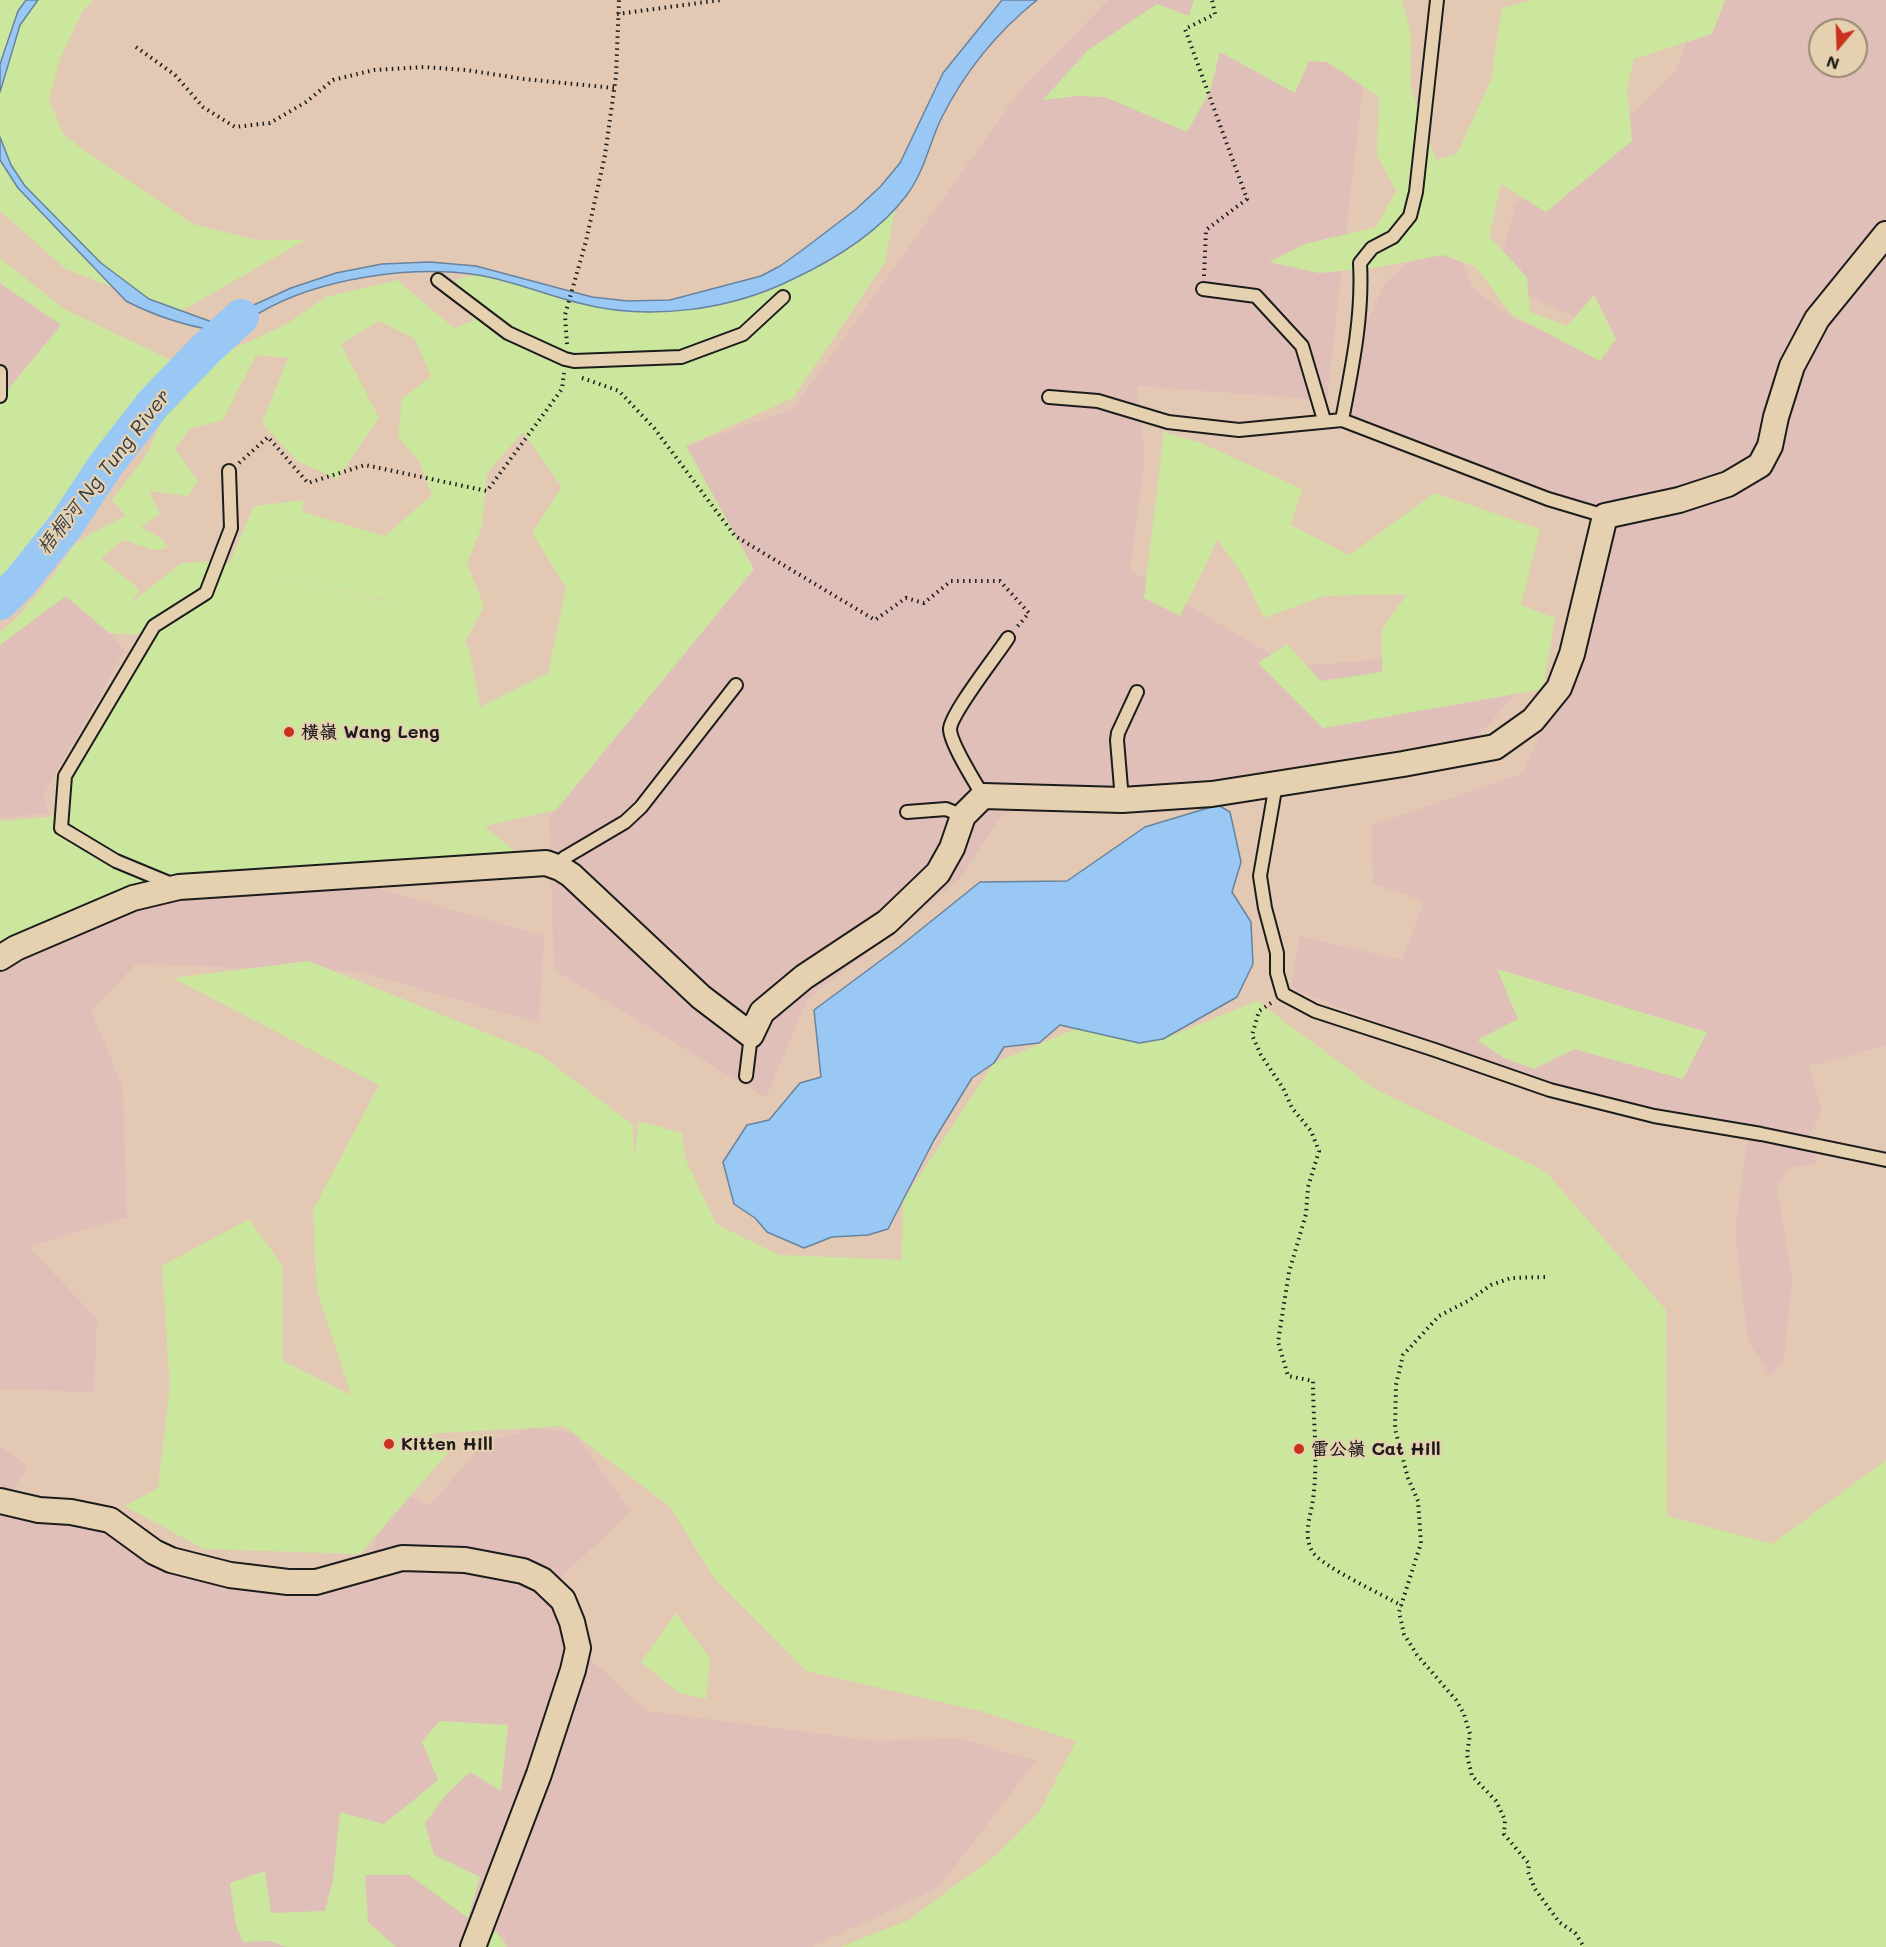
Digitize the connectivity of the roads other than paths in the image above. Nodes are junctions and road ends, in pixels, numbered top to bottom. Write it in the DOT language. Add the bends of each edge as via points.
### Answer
graph roads {
  1 [pos="1437,0"];
  2 [pos="1886,234"];
  3 [pos="438,280"];
  4 [pos="1203,289"];
  5 [pos="783,297"];
  6 [pos="0,372"];
  7 [pos="0,396"];
  8 [pos="1049,397"];
  9 [pos="1324,420"];
  10 [pos="1341,420"];
  11 [pos="229,471"];
  12 [pos="1605,516"];
  13 [pos="1008,638"];
  14 [pos="736,685"];
  15 [pos="1137,692"];
  16 [pos="1276,784"];
  17 [pos="983,796"];
  18 [pos="1122,800"];
  19 [pos="907,812"];
  20 [pos="963,816"];
  21 [pos="560,868"];
  22 [pos="179,887"];
  23 [pos="0,958"];
  24 [pos="751,1035"];
  25 [pos="746,1076"];
  26 [pos="1886,1160"];
  27 [pos="0,1502"];
  28 [pos="473,1947"];
  1 -- 10 [label="lane" via="1414,200 1410,216 1393,237 1372,248 1360,263 1356,349"];
  2 -- 12 [label="street" via="1817,320 1792,366 1770,446 1760,465 1728,484"];
  3 -- 5 [label="lane" via="508,333 565,366 574,361 681,357 743,334"];
  4 -- 9 [label="lane" via="1256,296 1302,346"];
  6 -- 7 [label="lane"];
  8 -- 9 [label="lane" via="1098,401 1168,422 1239,430"];
  9 -- 10 [label="lane"];
  10 -- 12 [label="lane" via="1548,500"];
  11 -- 22 [label="lane" via="231,528 206,594 154,626 65,777 61,828 116,861"];
  12 -- 16 [label="street" via="1572,654 1559,688 1533,720 1495,747"];
  13 -- 17 [label="lane" via="950,727 952,739"];
  14 -- 21 [label="lane" via="641,807 625,822 564,858"];
  15 -- 18 [label="lane" via="1116,740"];
  16 -- 18 [label="street" via="1212,794"];
  16 -- 26 [label="lane" via="1260,876 1283,994 1315,1011 1550,1090 1654,1116"];
  17 -- 18 [label="street"];
  17 -- 20 [label="street"];
  19 -- 20 [label="lane" via="946,809"];
  20 -- 24 [label="street" via="938,873 887,922 804,977 762,1012"];
  21 -- 22 [label="street" via="546,863"];
  21 -- 24 [label="street" via="701,997"];
  22 -- 23 [label="street" via="133,898"];
  24 -- 25 [label="lane"];
  27 -- 28 [label="street" via="110,1520 171,1560 230,1575 316,1582 402,1558 465,1560 523,1571 542,1580 563,1600 578,1648 539,1774"];
}
